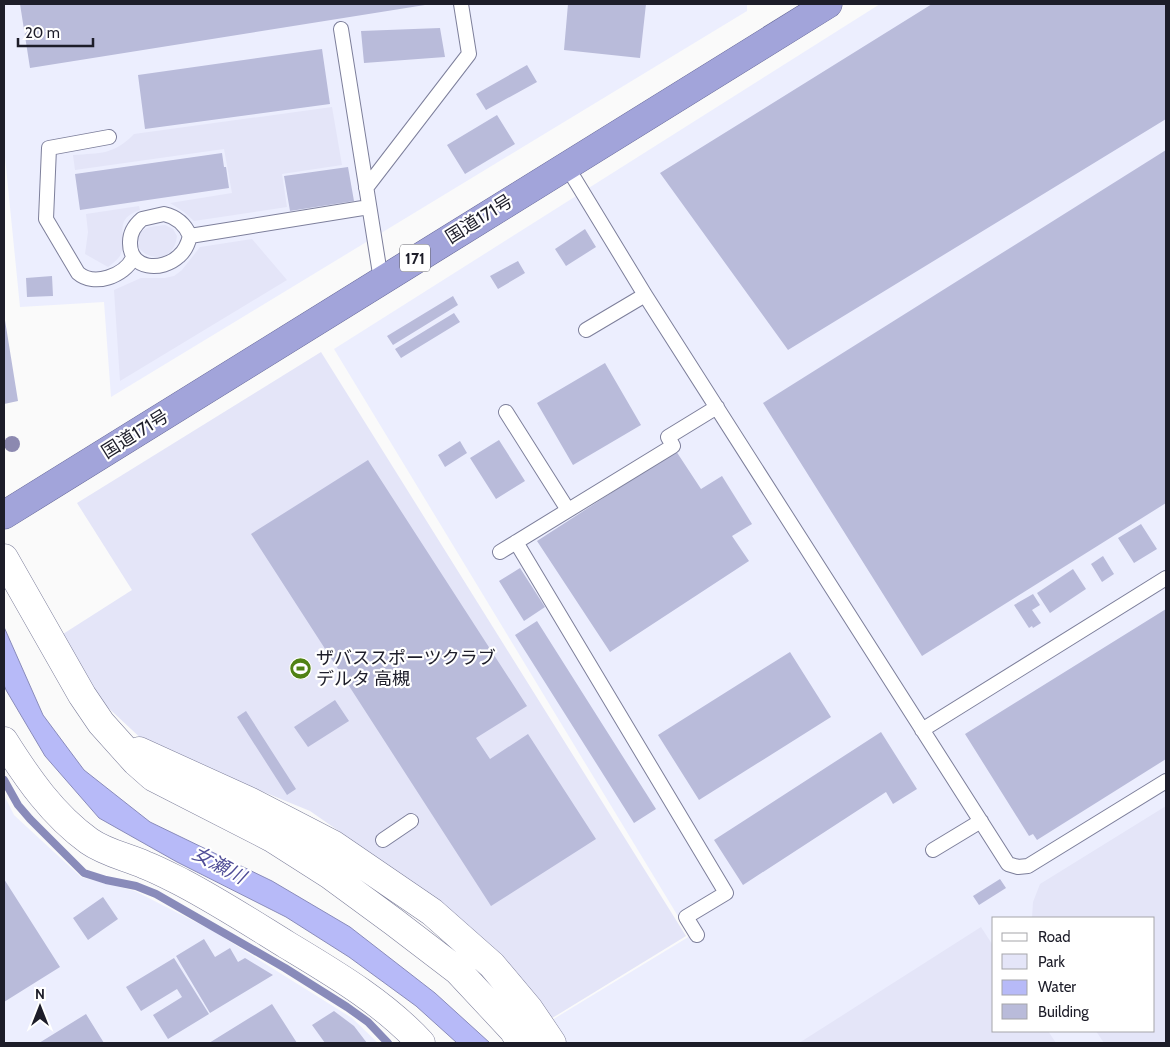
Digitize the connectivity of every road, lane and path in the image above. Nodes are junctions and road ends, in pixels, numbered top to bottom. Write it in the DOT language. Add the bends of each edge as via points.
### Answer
graph roads {
  1 [pos="461,4"];
  2 [pos="828,4"];
  3 [pos="341,29"];
  4 [pos="109,137"];
  5 [pos="566,165"];
  6 [pos="366,188"];
  7 [pos="369,207"];
  8 [pos="190,236"];
  9 [pos="133,258"];
  10 [pos="381,280"];
  11 [pos="645,294"];
  12 [pos="586,330"];
  13 [pos="717,407"];
  14 [pos="506,412"];
  15 [pos="568,510"];
  16 [pos="4,515"];
  17 [pos="516,542"];
  18 [pos="500,552"];
  19 [pos="4,558"];
  20 [pos="1166,578"];
  21 [pos="922,730"];
  22 [pos="4,741"];
  23 [pos="120,743"];
  24 [pos="1166,781"];
  25 [pos="411,821"];
  26 [pos="981,821"];
  27 [pos="382,840"];
  28 [pos="933,850"];
  29 [pos="696,935"];
  30 [pos="421,1043"];
  31 [pos="521,1043"];
  32 [pos="552,1043"];
  1 -- 6 [label="lane" via="469,54"];
  2 -- 5 [label="highway, 国道171号 / 171"];
  3 -- 6 [label="lane"];
  4 -- 9 [label="lane" via="49,148 46,219 83,277 112,276 125,270"];
  5 -- 10 [label="highway, 国道171号 / 171"];
  5 -- 11 [label="lane"];
  6 -- 7 [label="lane"];
  7 -- 8 [label="lane"];
  7 -- 10 [label="lane"];
  8 -- 9 [label="lane" via="180,256 166,264 143,264"];
  8 -- 9 [label="lane" via="183,224 172,216 164,214 142,219 130,239"];
  10 -- 16 [label="highway, 国道171号 / 171"];
  11 -- 12 [label="lane"];
  11 -- 13 [label="lane"];
  13 -- 15 [label="lane" via="668,437 673,446"];
  13 -- 21 [label="lane"];
  14 -- 15 [label="lane"];
  15 -- 17 [label="lane"];
  17 -- 18 [label="lane"];
  17 -- 29 [label="lane" via="726,892 686,917"];
  19 -- 23 [label="street" via="71,678 93,713"];
  20 -- 21 [label="lane"];
  21 -- 26 [label="lane"];
  22 -- 30 [label="street" via="46,802 91,843 184,883 241,916 373,999"];
  23 -- 31 [label="street" via="152,777 272,838 394,922 458,971 513,1030"];
  23 -- 32 [label="street" via="249,801 334,845 432,912 492,965"];
  24 -- 26 [label="lane" via="1023,867 1008,864"];
  25 -- 27 [label="lane"];
  26 -- 28 [label="lane"];
}
